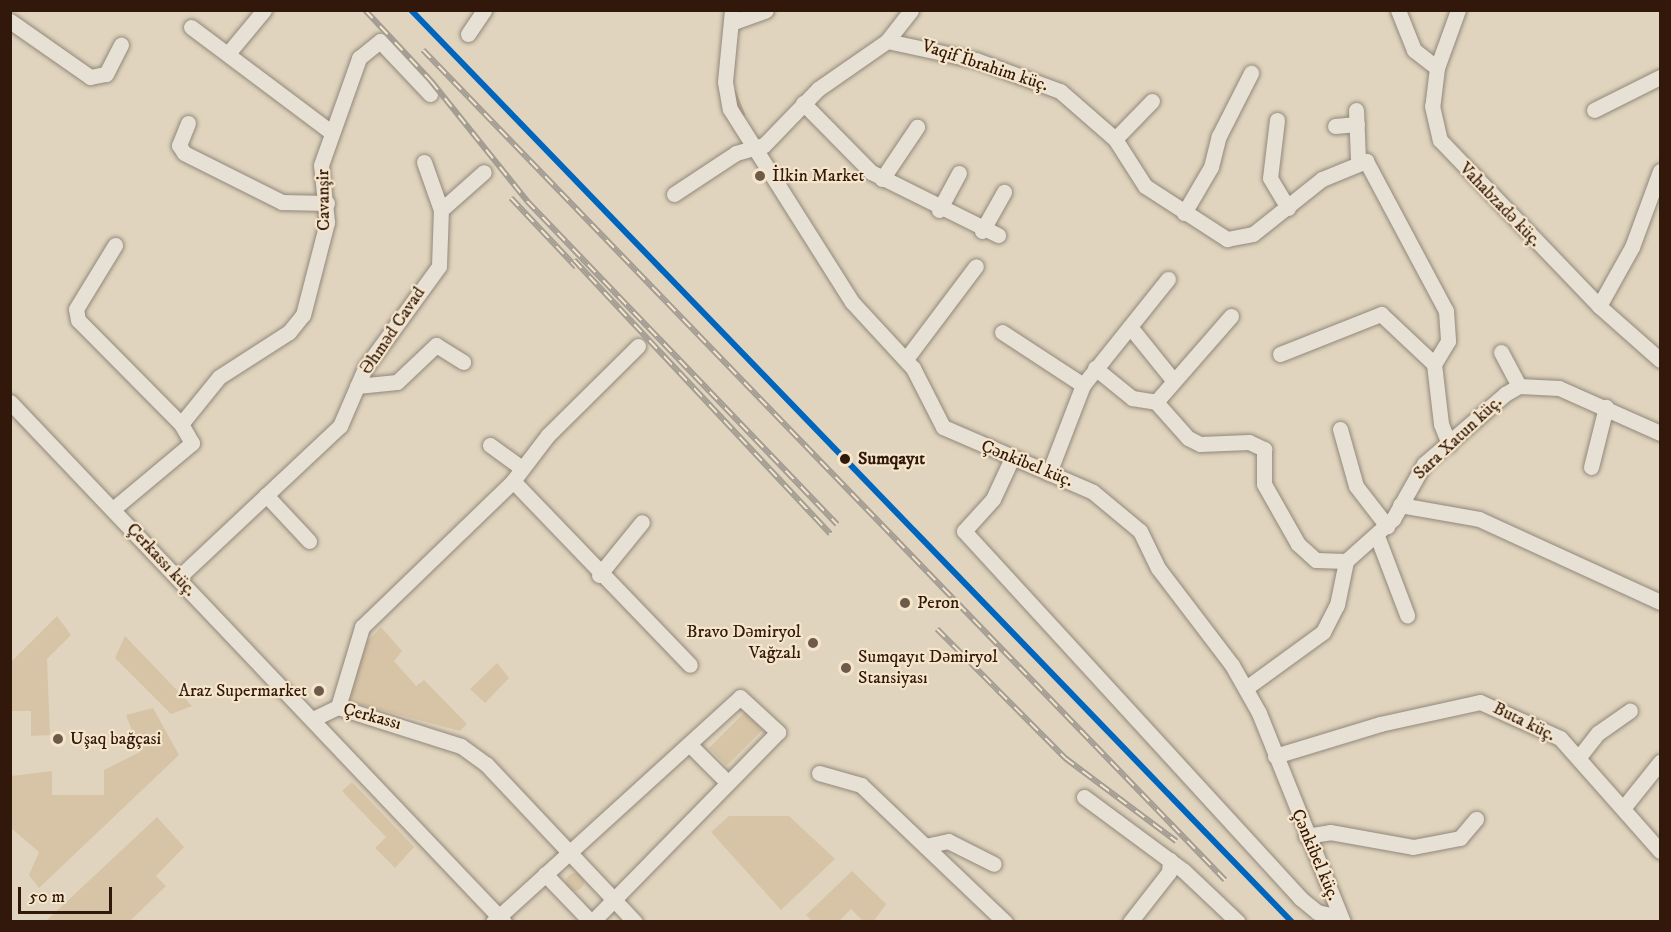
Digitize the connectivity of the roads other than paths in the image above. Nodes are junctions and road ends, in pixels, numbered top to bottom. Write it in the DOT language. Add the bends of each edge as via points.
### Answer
graph roads {
  1 [pos="264,10"];
  2 [pos="484,10"];
  3 [pos="766,10"];
  4 [pos="910,10"];
  5 [pos="1398,10"];
  6 [pos="1458,10"];
  7 [pos="732,17"];
  8 [pos="10,21"];
  9 [pos="192,27"];
  10 [pos="468,34"];
  11 [pos="886,40"];
  12 [pos="121,45"];
  13 [pos="230,51"];
  14 [pos="1437,68"];
  15 [pos="1251,73"];
  16 [pos="1660,77"];
  17 [pos="430,94"];
  18 [pos="1152,101"];
  19 [pos="803,103"];
  20 [pos="1594,110"];
  21 [pos="1277,120"];
  22 [pos="188,123"];
  23 [pos="1335,126"];
  24 [pos="917,127"];
  25 [pos="331,132"];
  26 [pos="1115,139"];
  27 [pos="752,147"];
  28 [pos="1358,159"];
  29 [pos="424,162"];
  30 [pos="1660,171"];
  31 [pos="484,172"];
  32 [pos="959,173"];
  33 [pos="882,179"];
  34 [pos="1004,192"];
  35 [pos="674,194"];
  36 [pos="327,204"];
  37 [pos="1288,208"];
  38 [pos="441,210"];
  39 [pos="939,210"];
  40 [pos="1184,213"];
  41 [pos="982,231"];
  42 [pos="998,235"];
  43 [pos="115,245"];
  44 [pos="976,266"];
  45 [pos="1168,279"];
  46 [pos="1599,306"];
  47 [pos="1231,316"];
  48 [pos="1131,328"];
  49 [pos="1002,332"];
  50 [pos="638,346"];
  51 [pos="1501,352"];
  52 [pos="1280,354"];
  53 [pos="906,359"];
  54 [pos="1660,360"];
  55 [pos="463,362"];
  56 [pos="1434,364"];
  57 [pos="1095,368"];
  58 [pos="1173,380"];
  59 [pos="1083,385"];
  60 [pos="357,386"];
  61 [pos="1519,386"];
  62 [pos="10,402"];
  63 [pos="1156,402"];
  64 [pos="1606,408"];
  65 [pos="181,424"];
  66 [pos="1340,429"];
  67 [pos="1660,433"];
  68 [pos="1449,444"];
  69 [pos="490,445"];
  70 [pos="1012,458"];
  71 [pos="1591,467"];
  72 [pos="1049,472"];
  73 [pos="518,475"];
  74 [pos="266,495"];
  75 [pos="1400,505"];
  76 [pos="113,509"];
  77 [pos="642,522"];
  78 [pos="1382,531"];
  79 [pos="309,541"];
  80 [pos="1346,561"];
  81 [pos="599,575"];
  82 [pos="178,578"];
  83 [pos="1660,602"];
  84 [pos="1407,615"];
  85 [pos="690,665"];
  86 [pos="1246,688"];
  87 [pos="338,707"];
  88 [pos="1630,711"];
  89 [pos="313,718"];
  90 [pos="689,744"];
  91 [pos="1275,756"];
  92 [pos="1579,757"];
  93 [pos="1660,762"];
  94 [pos="819,773"];
  95 [pos="729,783"];
  96 [pos="1084,797"];
  97 [pos="1624,807"];
  98 [pos="1476,819"];
  99 [pos="1306,836"];
  100 [pos="925,846"];
  101 [pos="1660,851"];
  102 [pos="570,852"];
  103 [pos="1170,860"];
  104 [pos="994,864"];
  105 [pos="545,874"];
  106 [pos="613,899"];
  107 [pos="498,920"];
  108 [pos="1341,920"];
  109 [pos="591,921"];
  110 [pos="635,921"];
  111 [pos="1005,921"];
  112 [pos="1130,921"];
  113 [pos="1238,921"];
  1 -- 13 [label="street"];
  2 -- 10 [label="street"];
  3 -- 7 [label="street"];
  4 -- 11 [label="street"];
  5 -- 14 [label="street" via="1414,50"];
  6 -- 14 [label="street, Vahabzadə küç."];
  7 -- 27 [label="street, Çənkibel küç." via="726,96"];
  8 -- 12 [label="street" via="90,77 106,74"];
  9 -- 13 [label="street"];
  11 -- 19 [label="street"];
  11 -- 26 [label="street, Vaqif İbrahim küç." via="1042,81"];
  13 -- 25 [label="street" via="314,123"];
  14 -- 46 [label="street, Vahabzadə küç." via="1432,106 1440,140"];
  15 -- 40 [label="street" via="1219,136 1211,167"];
  16 -- 20 [label="street"];
  17 -- 25 [label="street, Cavanşir" via="386,45 375,43 350,75"];
  18 -- 26 [label="street"];
  19 -- 27 [label="street" via="764,145"];
  19 -- 33 [label="street" via="837,142"];
  21 -- 37 [label="street" via="1270,178"];
  22 -- 36 [label="street" via="179,145 184,153 282,202"];
  23 -- 28 [label="street" via="1357,117"];
  24 -- 33 [label="street"];
  25 -- 36 [label="street, Cavanşir" via="321,165"];
  26 -- 40 [label="street, Vaqif İbrahim küç." via="1145,186"];
  27 -- 35 [label="street"];
  27 -- 53 [label="street, Çənkibel küç." via="852,302"];
  28 -- 37 [label="street, Vaqif İbrahim küç." via="1322,179"];
  28 -- 56 [label="street" via="1370,166 1446,311 1448,341"];
  29 -- 38 [label="street, Əhməd Cavad"];
  30 -- 46 [label="street" via="1632,247"];
  31 -- 38 [label="street"];
  32 -- 39 [label="street"];
  33 -- 39 [label="street"];
  34 -- 41 [label="street"];
  36 -- 65 [label="street, Cavanşir" via="321,260 303,315 289,332 219,377"];
  37 -- 40 [label="street, Vaqif İbrahim küç." via="1253,234 1227,239"];
  38 -- 60 [label="street, Əhməd Cavad" via="439,266 373,356"];
  39 -- 41 [label="street"];
  41 -- 42 [label="street"];
  43 -- 65 [label="street" via="76,309 78,320"];
  44 -- 53 [label="street"];
  45 -- 48 [label="street"];
  46 -- 54 [label="street, Vahabzadə küç."];
  47 -- 58 [label="street"];
  48 -- 57 [label="street"];
  48 -- 58 [label="street"];
  49 -- 59 [label="street"];
  50 -- 73 [label="street" via="548,435"];
  51 -- 61 [label="street"];
  52 -- 56 [label="street" via="1381,315"];
  53 -- 70 [label="street, Çənkibel küç." via="943,428"];
  55 -- 60 [label="street" via="436,345 398,382"];
  56 -- 68 [label="street" via="1441,424"];
  57 -- 59 [label="street"];
  57 -- 63 [label="street" via="1132,398"];
  58 -- 63 [label="street"];
  59 -- 72 [label="street"];
  60 -- 74 [label="street, Əhməd Cavad" via="340,426"];
  61 -- 64 [label="street, Sara Xatun küç." via="1559,388"];
  61 -- 68 [label="street, Sara Xatun küç."];
  62 -- 76 [label="street, Çerkassı küç."];
  63 -- 80 [label="street" via="1188,438 1200,444 1249,442 1264,449 1268,494 1298,544 1316,560"];
  64 -- 67 [label="street, Sara Xatun küç."];
  64 -- 71 [label="street"];
  65 -- 76 [label="street" via="192,442 188,449"];
  66 -- 78 [label="street" via="1356,486"];
  68 -- 75 [label="street, Sara Xatun küç." via="1412,478"];
  69 -- 73 [label="street"];
  70 -- 72 [label="street, Çənkibel küç."];
  70 -- 108 [label="street" via="993,499 964,531 1300,898 1317,912"];
  72 -- 86 [label="street, Çənkibel küç." via="1093,492 1126,516"];
  73 -- 81 [label="street"];
  73 -- 87 [label="street" via="362,627"];
  74 -- 79 [label="street"];
  74 -- 82 [label="street, Əhməd Cavad"];
  75 -- 78 [label="street, Sara Xatun küç."];
  75 -- 83 [label="street" via="1479,519"];
  76 -- 82 [label="street, Çerkassı küç."];
  77 -- 81 [label="street"];
  78 -- 80 [label="street, Sara Xatun küç."];
  78 -- 84 [label="street"];
  80 -- 86 [label="street" via="1332,622"];
  81 -- 85 [label="street"];
  82 -- 89 [label="street, Çerkassı küç."];
  86 -- 91 [label="street, Çənkibel küç."];
  87 -- 89 [label="street, Çerkassı"];
  87 -- 102 [label="street, Çerkassı" via="461,746"];
  88 -- 92 [label="street" via="1598,733"];
  89 -- 107 [label="street, Çerkassı"];
  90 -- 95 [label="street"];
  90 -- 95 [label="street" via="740,697 778,732"];
  90 -- 102 [label="street"];
  91 -- 92 [label="street, Buta küç." via="1380,724 1480,702 1542,728"];
  91 -- 99 [label="street, Çənkibel küç."];
  92 -- 97 [label="street, Buta küç."];
  93 -- 97 [label="street"];
  94 -- 100 [label="street" via="861,785"];
  95 -- 106 [label="street"];
  96 -- 103 [label="street"];
  97 -- 101 [label="street, Buta küç."];
  98 -- 99 [label="street" via="1460,838 1413,847 1330,832"];
  99 -- 108 [label="street, Çənkibel küç."];
  100 -- 104 [label="street" via="948,841"];
  100 -- 111 [label="street"];
  102 -- 105 [label="street"];
  102 -- 106 [label="street, Çerkassı"];
  103 -- 112 [label="street" via="1169,872"];
  103 -- 113 [label="street"];
  105 -- 107 [label="street"];
  105 -- 109 [label="street"];
  106 -- 109 [label="street"];
  106 -- 110 [label="street, Çerkassı"];
}
